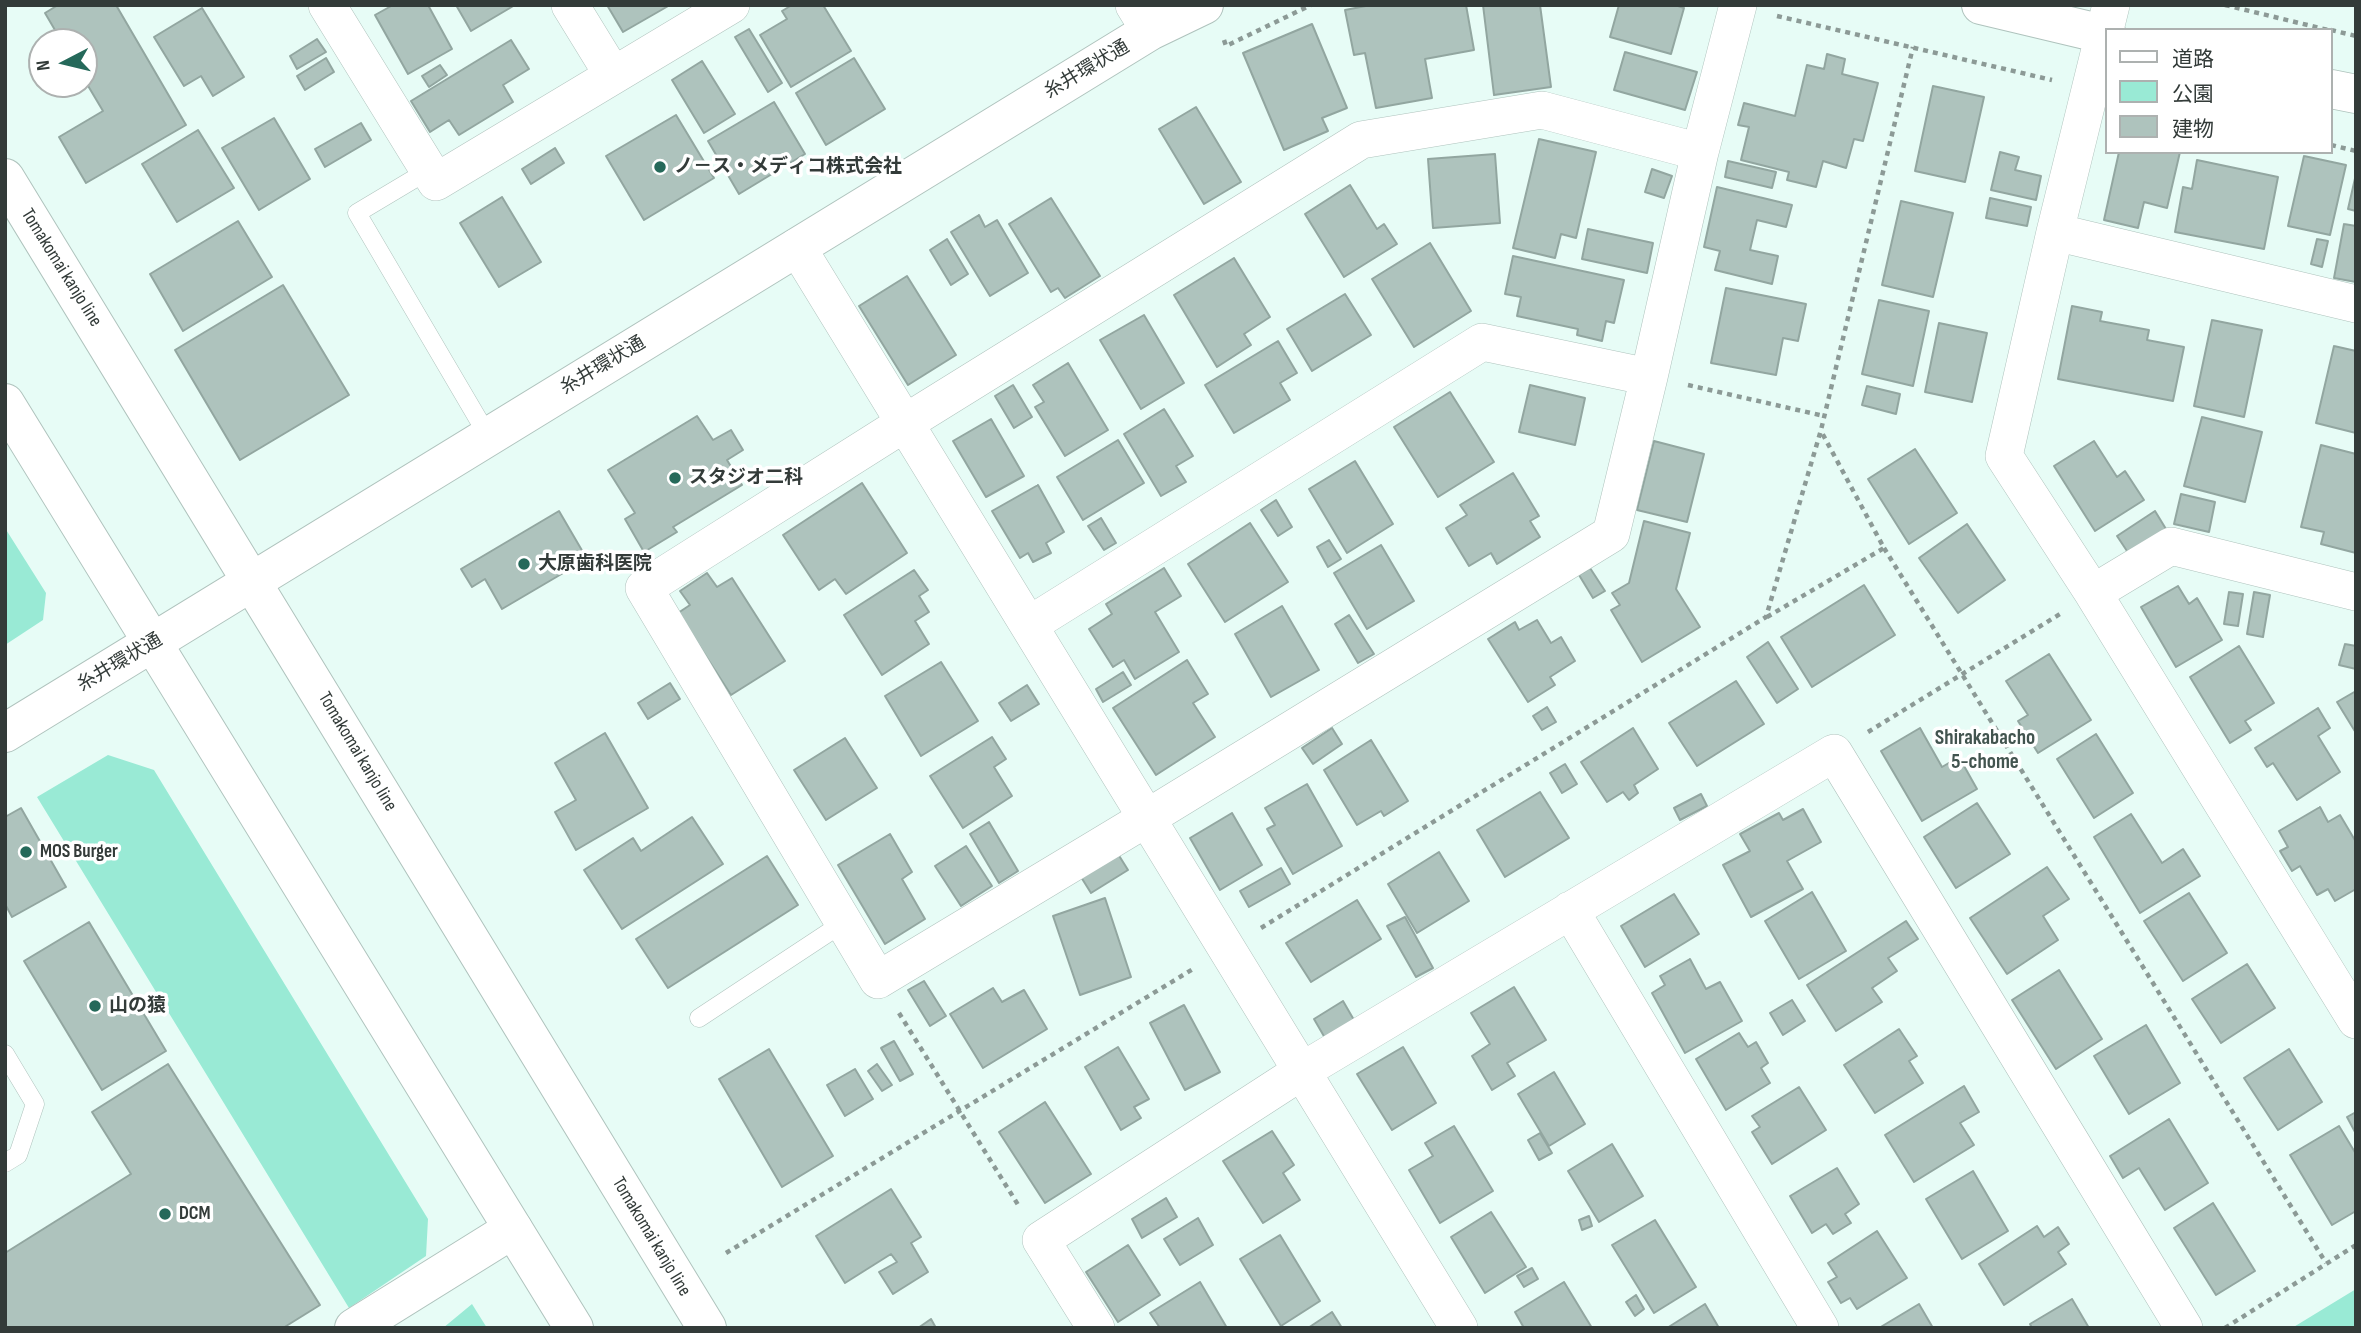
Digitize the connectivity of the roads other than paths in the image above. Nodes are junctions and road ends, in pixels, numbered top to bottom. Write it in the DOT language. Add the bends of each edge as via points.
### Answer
graph roads {
  1 [pos="327,5"];
  2 [pos="570,5"];
  3 [pos="731,5"];
  4 [pos="1981,5"];
  5 [pos="1738,6"];
  6 [pos="1142,18"];
  7 [pos="1213,21"];
  8 [pos="2108,25"];
  9 [pos="2106,33"];
  10 [pos="613,75"];
  11 [pos="2333,89"];
  12 [pos="2356,94"];
  13 [pos="1700,152"];
  14 [pos="429,170"];
  15 [pos="5,178"];
  16 [pos="2055,232"];
  17 [pos="797,247"];
  18 [pos="2356,304"];
  19 [pos="1649,377"];
  20 [pos="5,403"];
  21 [pos="905,423"];
  22 [pos="488,436"];
  23 [pos="253,582"];
  24 [pos="2356,592"];
  25 [pos="2093,593"];
  26 [pos="1029,625"];
  27 [pos="152,643"];
  28 [pos="5,733"];
  29 [pos="1147,818"];
  30 [pos="1570,910"];
  31 [pos="843,923"];
  32 [pos="699,1018"];
  33 [pos="2356,1020"];
  34 [pos="5,1054"];
  35 [pos="1302,1071"];
  36 [pos="5,1163"];
  37 [pos="513,1229"];
  38 [pos="354,1328"];
  39 [pos="574,1328"];
  40 [pos="707,1328"];
  41 [pos="1096,1328"];
  42 [pos="1459,1328"];
  43 [pos="1820,1328"];
  44 [pos="2184,1328"];
  1 -- 14 [label="street"];
  2 -- 10 [label="street"];
  3 -- 10 [label="street"];
  4 -- 8 [label="main road"];
  5 -- 13 [label="street"];
  6 -- 7 [label="main road, 糸井環状通"];
  6 -- 17 [label="main road, 糸井環状通"];
  9 -- 16 [label="street"];
  10 -- 14 [label="street" via="436,182"];
  11 -- 12 [label="main road"];
  13 -- 19 [label="street"];
  13 -- 21 [label="street" via="1542,110 1361,140"];
  14 -- 22 [label="lane" via="357,213"];
  15 -- 23 [label="main road, Tomakomai kanjo line"];
  16 -- 18 [label="street"];
  16 -- 25 [label="street" via="2004,456"];
  17 -- 21 [label="street"];
  17 -- 22 [label="main road, 糸井環状通"];
  19 -- 26 [label="street" via="1482,342"];
  19 -- 29 [label="street" via="1611,534"];
  20 -- 27 [label="main road"];
  21 -- 26 [label="street"];
  21 -- 31 [label="street" via="644,588"];
  22 -- 23 [label="main road, 糸井環状通"];
  23 -- 27 [label="main road, 糸井環状通"];
  23 -- 40 [label="main road, Tomakomai kanjo line"];
  24 -- 25 [label="street" via="2171,546"];
  25 -- 33 [label="street"];
  26 -- 29 [label="street"];
  27 -- 28 [label="main road, 糸井環状通"];
  27 -- 37 [label="main road"];
  29 -- 31 [label="street" via="878,980"];
  29 -- 35 [label="street"];
  30 -- 35 [label="street"];
  30 -- 43 [label="street"];
  30 -- 44 [label="street" via="1834,753"];
  31 -- 32 [label="lane"];
  34 -- 36 [label="lane" via="34,1104 18,1155"];
  35 -- 41 [label="street" via="1041,1240"];
  35 -- 42 [label="street"];
  37 -- 38 [label="main road"];
  37 -- 39 [label="main road"];
}
